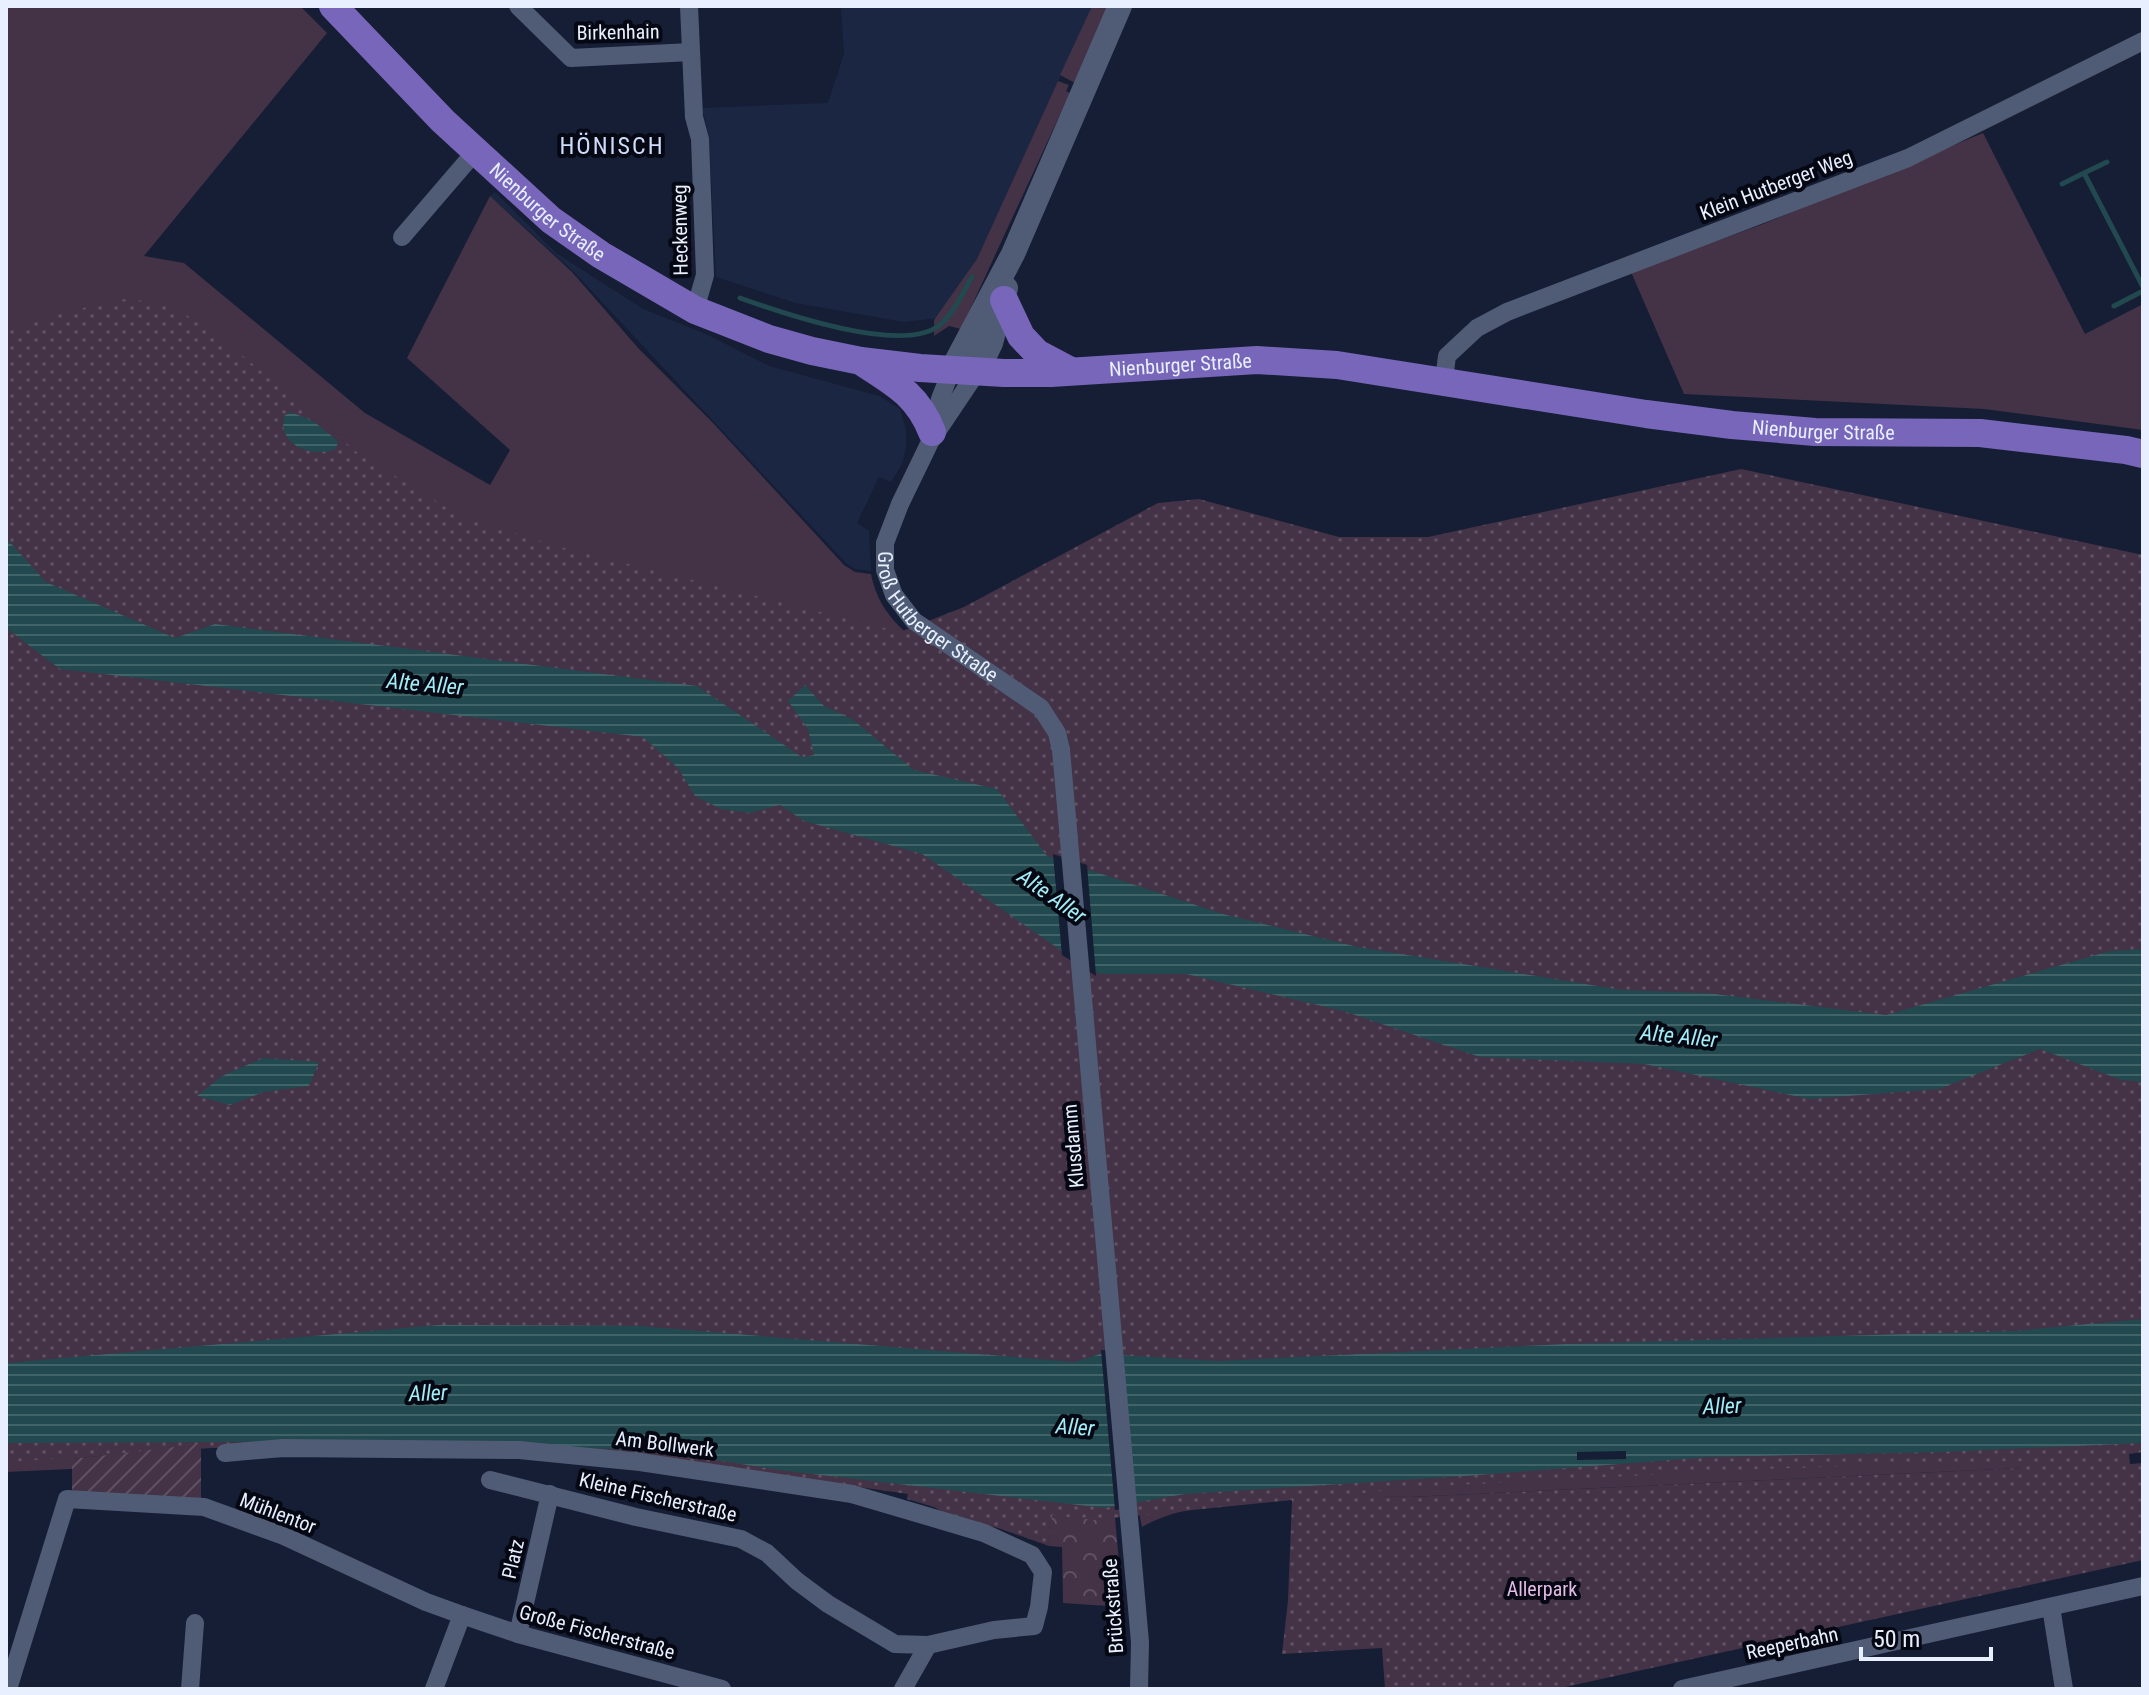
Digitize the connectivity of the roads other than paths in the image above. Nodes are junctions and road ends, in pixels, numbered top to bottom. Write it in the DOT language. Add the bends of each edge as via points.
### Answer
graph roads {
  1 [pos="333,6"];
  2 [pos="518,6"];
  3 [pos="689,6"];
  4 [pos="1120,6"];
  5 [pos="2143,41"];
  6 [pos="691,52"];
  7 [pos="475,152"];
  8 [pos="402,237"];
  9 [pos="1013,254"];
  10 [pos="1004,300"];
  11 [pos="695,310"];
  12 [pos="861,361"];
  13 [pos="1071,371"];
  14 [pos="964,372"];
  15 [pos="1444,380"];
  16 [pos="931,437"];
  17 [pos="2143,454"];
  18 [pos="1063,767"];
  19 [pos="225,1453"];
  20 [pos="490,1480"];
  21 [pos="550,1494"];
  22 [pos="1127,1520"];
  23 [pos="2143,1586"];
  24 [pos="1039,1607"];
  25 [pos="2051,1607"];
  26 [pos="462,1615"];
  27 [pos="195,1623"];
  28 [pos="518,1634"];
  29 [pos="928,1645"];
  30 [pos="8,1689"];
  31 [pos="190,1689"];
  32 [pos="434,1689"];
  33 [pos="722,1689"];
  34 [pos="903,1689"];
  35 [pos="1139,1689"];
  36 [pos="1682,1689"];
  37 [pos="2064,1689"];
  1 -- 7 [label="main road, Nienburger Straße"];
  2 -- 6 [label="street, Birkenhain" via="571,58"];
  3 -- 6 [label="street, Heckenweg"];
  4 -- 9 [label="main road, Groß Hutberger Straße"];
  5 -- 15 [label="street, Klein Hutberger Weg" via="1908,158 1507,312 1477,328 1447,356"];
  6 -- 11 [label="street, Heckenweg" via="705,275"];
  7 -- 8 [label="street"];
  7 -- 11 [label="main road, Nienburger Straße" via="551,220"];
  9 -- 10 [label="main road, Groß Hutberger Straße"];
  9 -- 14 [label="main road, Groß Hutberger Straße"];
  10 -- 13 [label="main road" via="1021,336 1037,353"];
  10 -- 14 [label="main road, Groß Hutberger Straße" via="991,343"];
  11 -- 12 [label="main road, Nienburger Straße" via="769,339"];
  12 -- 14 [label="main road, Nienburger Straße"];
  12 -- 16 [label="main road" via="910,394 927,418"];
  13 -- 14 [label="main road, Nienburger Straße"];
  13 -- 15 [label="main road, Nienburger Straße" via="1257,360"];
  14 -- 16 [label="street, Groß Hutberger Straße"];
  14 -- 16 [label="street, Groß Hutberger Straße" via="940,399"];
  15 -- 17 [label="main road, Nienburger Straße" via="1732,425 1815,432 1980,433"];
  16 -- 18 [label="street, Groß Hutberger Straße" via="885,543 889,587 914,621 1041,708 1057,733"];
  18 -- 22 [label="street, Klusdamm"];
  19 -- 24 [label="street, Am Bollwerk" via="283,1448 519,1450 852,1494 984,1533 1032,1555 1043,1572"];
  20 -- 21 [label="street, Kleine Fischerstraße"];
  21 -- 28 [label="street, Platz"];
  21 -- 29 [label="street, Kleine Fischerstraße" via="741,1539 767,1553 828,1604 895,1644"];
  22 -- 35 [label="street, Brückstraße" via="1140,1642"];
  23 -- 25 [label="street, Reeperbahn"];
  24 -- 29 [label="street, Kleine Fischerstraße" via="1034,1626"];
  25 -- 36 [label="street, Reeperbahn"];
  25 -- 37 [label="street"];
  26 -- 28 [label="street, Große Fischerstraße"];
  26 -- 30 [label="street, Mühlentor" via="284,1536 204,1507 67,1499"];
  26 -- 32 [label="street"];
  27 -- 31 [label="street"];
  28 -- 33 [label="street, Große Fischerstraße"];
  29 -- 34 [label="street"];
}
